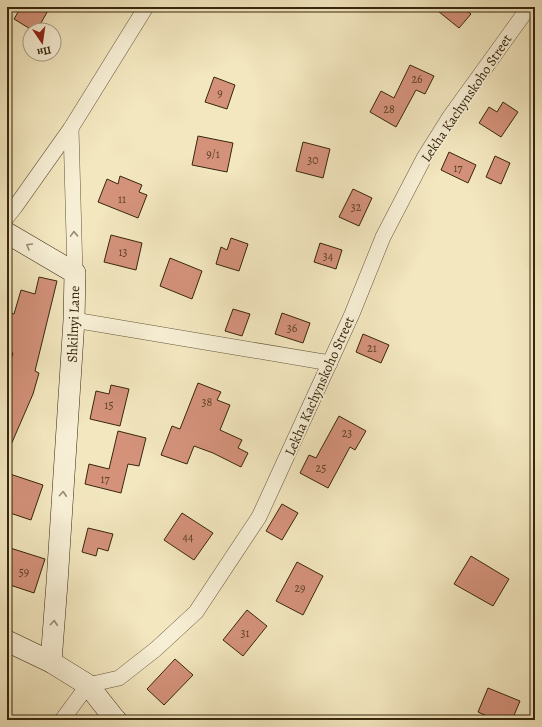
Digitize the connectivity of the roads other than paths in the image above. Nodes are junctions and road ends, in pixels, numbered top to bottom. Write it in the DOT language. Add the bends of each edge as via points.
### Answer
graph roads {
  1 [pos="146,7"];
  2 [pos="529,7"];
  3 [pos="71,128"];
  4 [pos="7,217"];
  5 [pos="7,234"];
  6 [pos="75,273"];
  7 [pos="74,320"];
  8 [pos="330,363"];
  9 [pos="7,641"];
  10 [pos="51,662"];
  11 [pos="88,685"];
  12 [pos="62,720"];
  13 [pos="116,720"];
  1 -- 3 [label="street"];
  2 -- 8 [label="street, Lekha Kachynskoho Street" via="449,118 424,158 383,237"];
  3 -- 4 [label="street"];
  6 -- 3 [label="street, Shkilnyi Lane, one-way"];
  6 -- 5 [label="street, one-way"];
  6 -- 7 [label="street, Shkilnyi Lane"];
  7 -- 8 [label="street"];
  10 -- 7 [label="street, Shkilnyi Lane, one-way"];
  8 -- 11 [label="street, Lekha Kachynskoho Street" via="259,517 196,612 156,649 119,678"];
  9 -- 10 [label="street"];
  10 -- 11 [label="street"];
  11 -- 12 [label="street"];
  11 -- 13 [label="street"];
}
